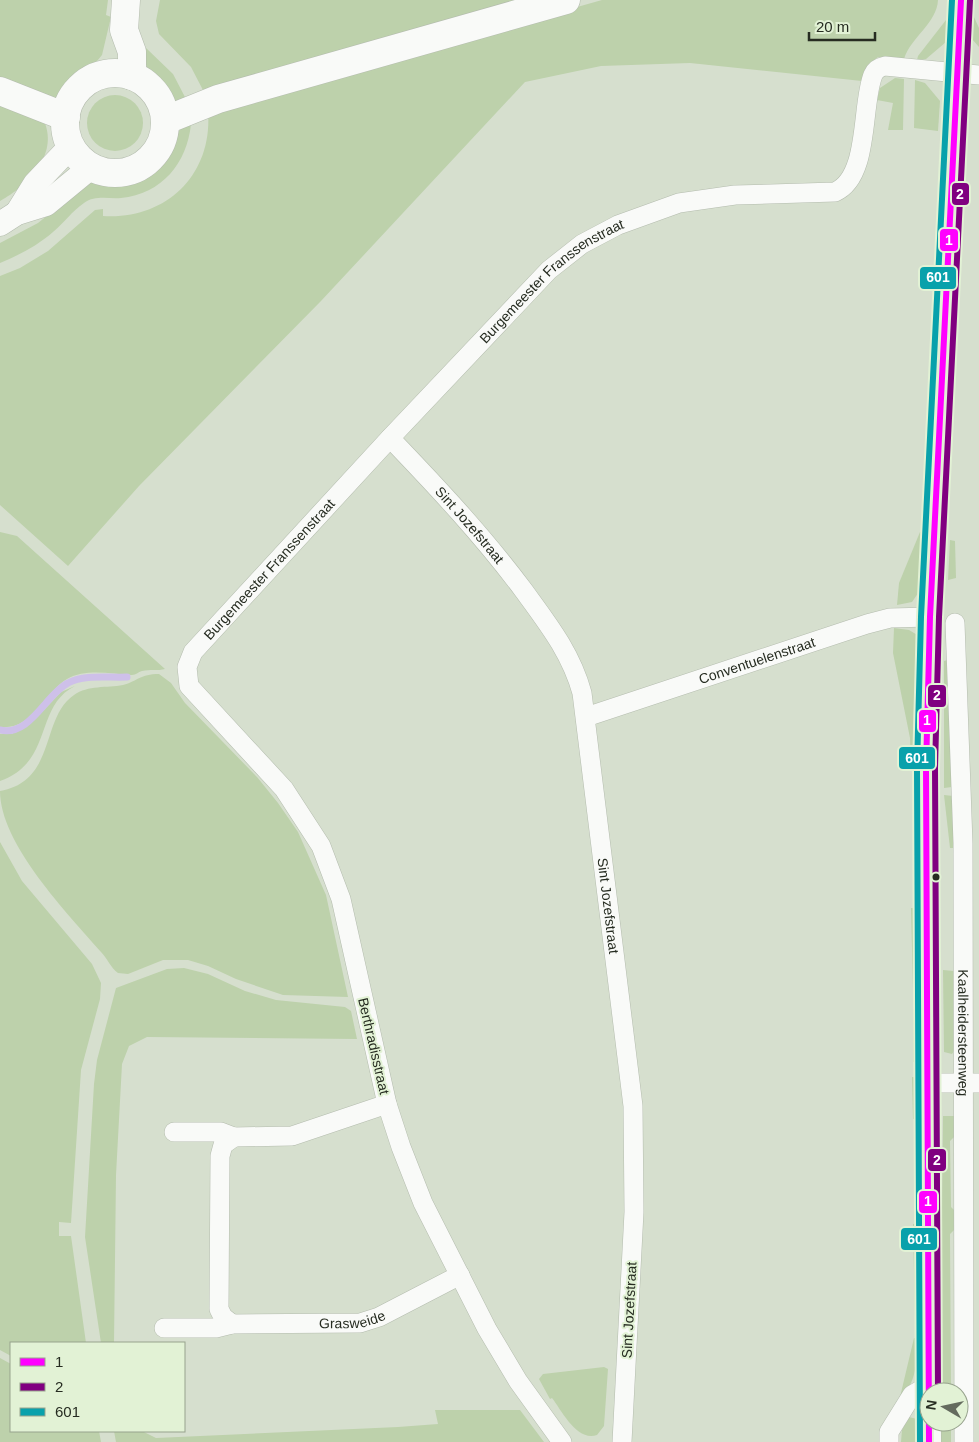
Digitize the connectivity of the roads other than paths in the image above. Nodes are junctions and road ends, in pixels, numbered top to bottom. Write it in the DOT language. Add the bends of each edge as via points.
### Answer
graph roads {
  1 [pos="566,0"];
  2 [pos="961,0"];
  3 [pos="125,12"];
  4 [pos="968,74"];
  5 [pos="118,75"];
  6 [pos="0,91"];
  7 [pos="66,117"];
  8 [pos="166,120"];
  9 [pos="71,146"];
  10 [pos="91,167"];
  11 [pos="9,219"];
  12 [pos="390,438"];
  13 [pos="930,617"];
  14 [pos="955,623"];
  15 [pos="189,660"];
  16 [pos="586,717"];
  17 [pos="928,1083"];
  18 [pos="971,1083"];
  19 [pos="387,1104"];
  20 [pos="174,1132"];
  21 [pos="234,1137"];
  22 [pos="460,1275"];
  23 [pos="232,1324"];
  24 [pos="164,1328"];
  25 [pos="929,1382"];
  26 [pos="919,1391"];
  27 [pos="562,1442"];
  28 [pos="622,1442"];
  29 [pos="889,1442"];
  30 [pos="964,1442"];
  1 -- 8 [label="main road" via="218,99"];
  2 -- 4 [label="street"];
  3 -- 5 [label="main road" via="132,52"];
  4 -- 12 [label="street, Burgemeester Franssenstraat" via="886,66 877,70 872,78 854,173 841,190 826,194 735,195 680,203 618,224 582,244 549,270"];
  4 -- 13 [label="street"];
  5 -- 7 [label="main road" via="88,82 75,94"];
  5 -- 8 [label="main road" via="145,82 155,92"];
  6 -- 7 [label="main road"];
  7 -- 9 [label="main road"];
  8 -- 10 [label="main road" via="158,150 142,165 121,173 105,173"];
  9 -- 10 [label="main road" via="76,155"];
  9 -- 11 [label="street" via="35,184"];
  10 -- 11 [label="street" via="46,204"];
  12 -- 15 [label="street, Burgemeester Franssenstraat"];
  12 -- 16 [label="street, Sint Jozefstraat" via="456,506 556,635 575,669"];
  13 -- 16 [label="street, Conventuelenstraat" via="890,618 867,624"];
  13 -- 17 [label="street" via="926,768"];
  14 -- 18 [label="street, Kaalheidersteenweg"];
  15 -- 19 [label="street, Berthradisstraat" via="186,674 189,686 284,789 325,854 341,900"];
  16 -- 28 [label="street, Sint Jozefstraat" via="633,1106 634,1212"];
  17 -- 18 [label="street"];
  17 -- 25 [label="street"];
  18 -- 30 [label="street, Kaalheidersteenweg"];
  19 -- 21 [label="street" via="292,1136"];
  19 -- 22 [label="street, Berthradisstraat" via="423,1203"];
  20 -- 21 [label="street" via="222,1132"];
  21 -- 23 [label="street" via="223,1145 220,1156 219,1309"];
  22 -- 23 [label="street, Grasweide" via="379,1317 360,1323"];
  22 -- 27 [label="street, Berthradisstraat" via="518,1381"];
  23 -- 24 [label="street, Grasweide" via="216,1328"];
  26 -- 29 [label="street" via="912,1395 889,1432"];
}
